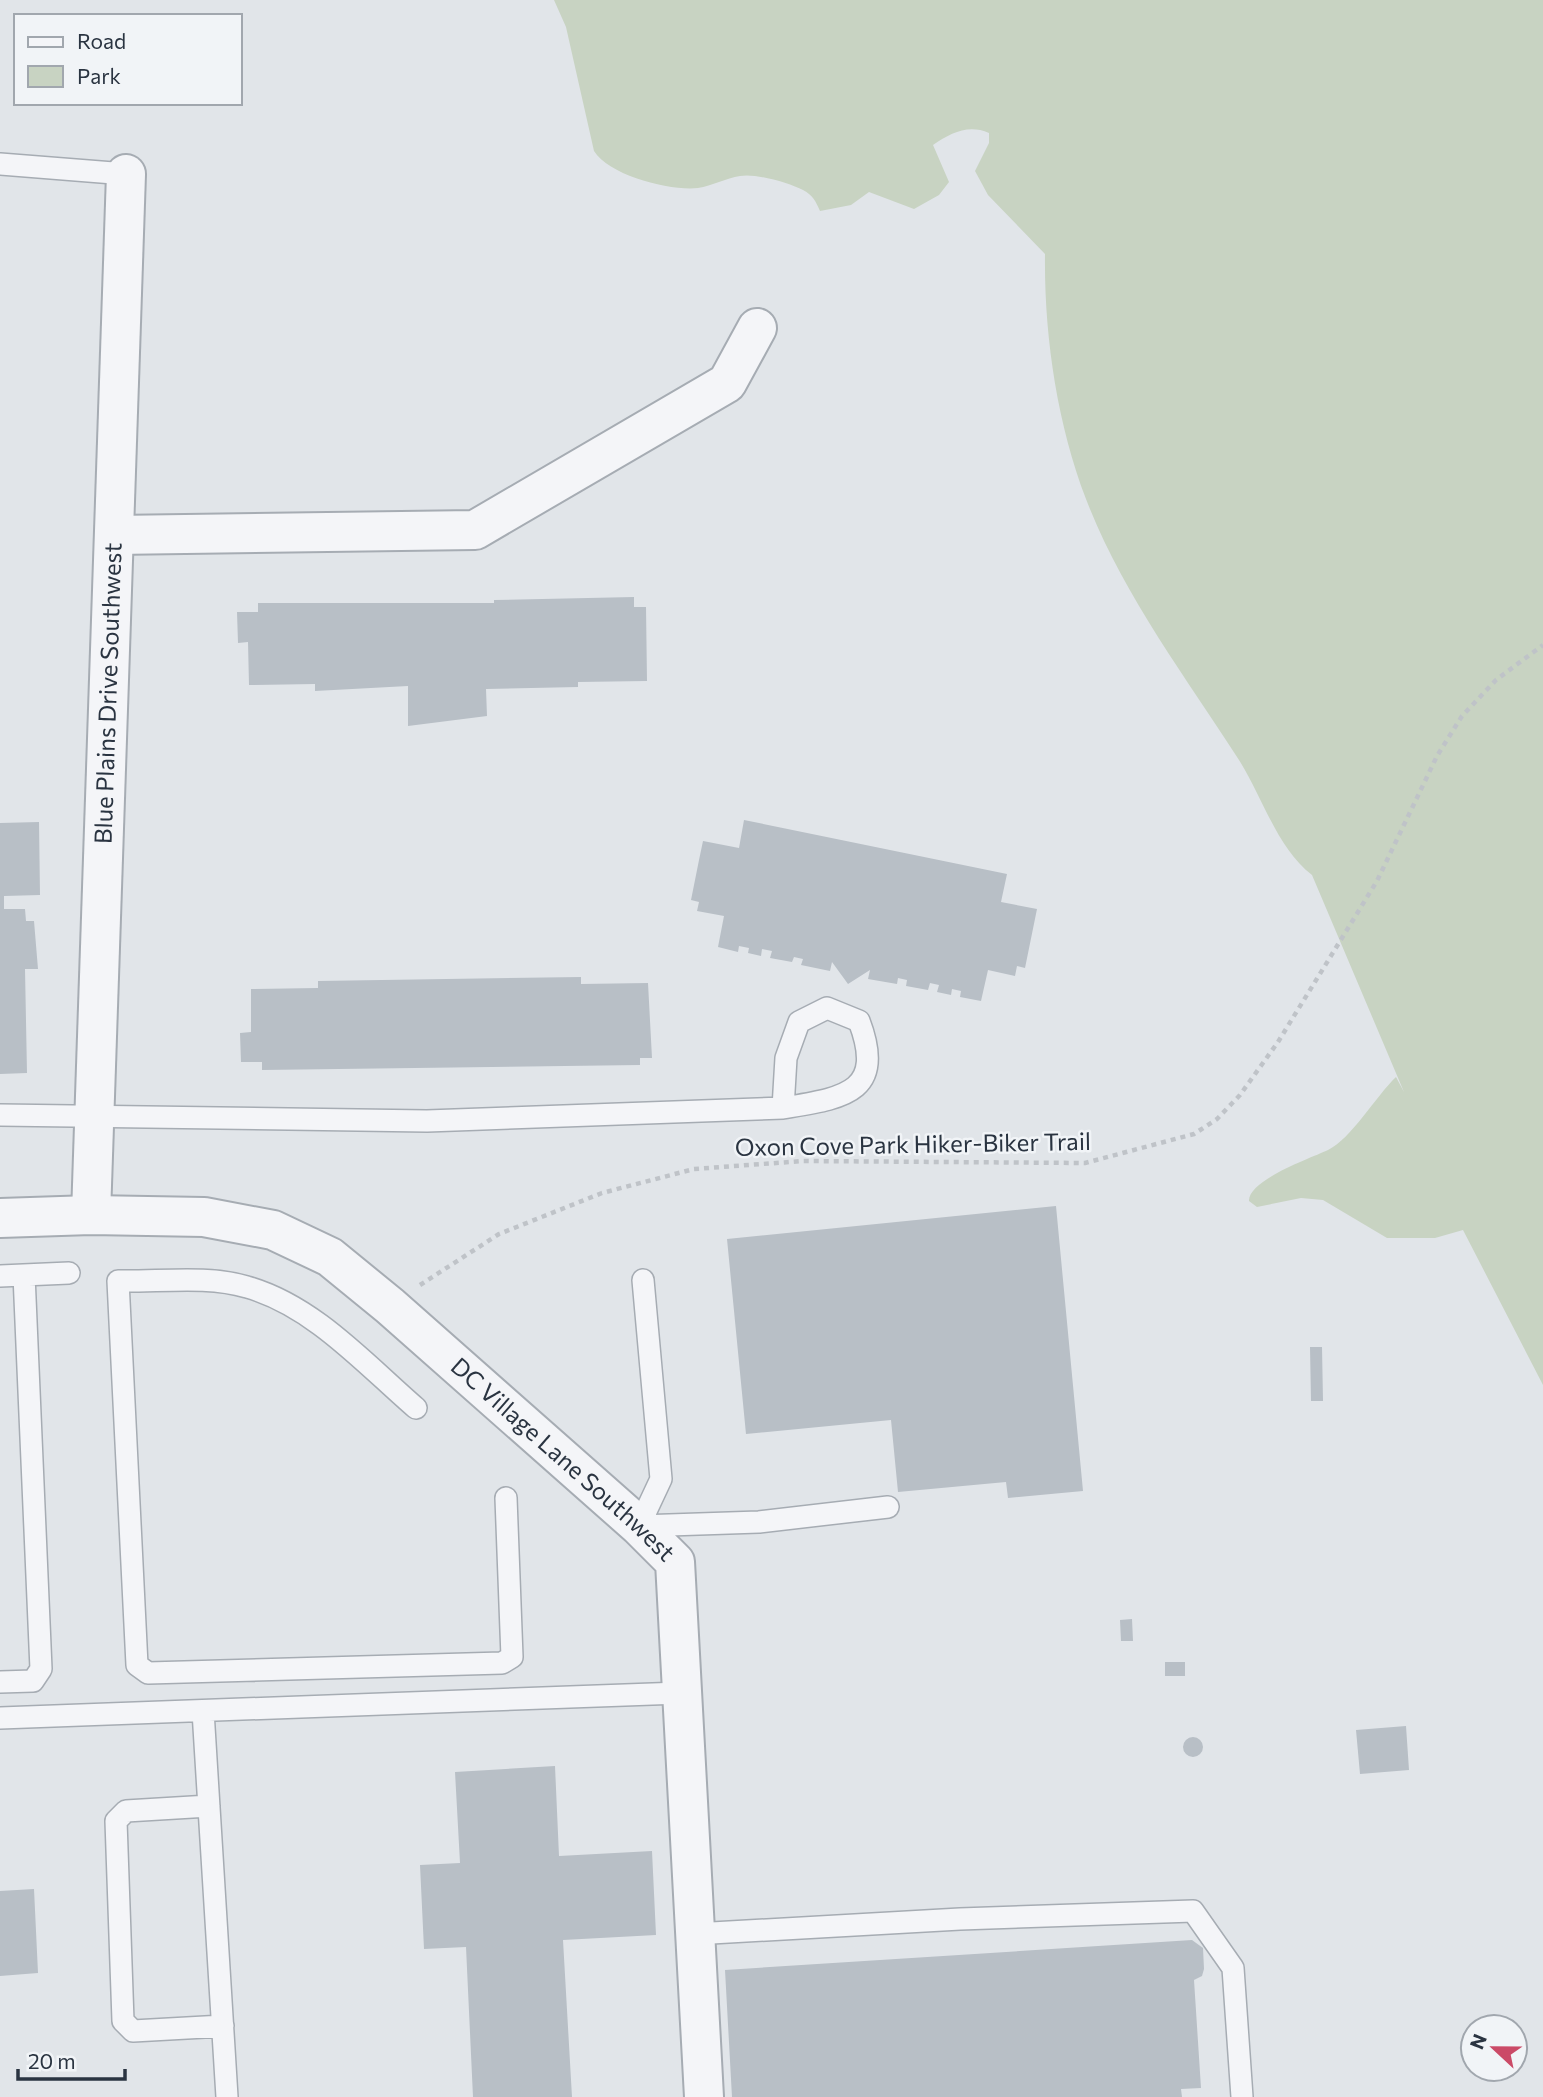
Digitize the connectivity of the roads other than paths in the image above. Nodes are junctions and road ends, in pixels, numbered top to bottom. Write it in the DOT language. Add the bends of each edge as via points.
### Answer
graph roads {
  1 [pos="0,164"];
  2 [pos="126,174"];
  3 [pos="757,328"];
  4 [pos="114,534"];
  5 [pos="783,1108"];
  6 [pos="94,1114"];
  7 [pos="0,1115"];
  8 [pos="91,1215"];
  9 [pos="0,1218"];
  10 [pos="69,1273"];
  11 [pos="24,1275"];
  12 [pos="0,1276"];
  13 [pos="643,1280"];
  14 [pos="416,1408"];
  15 [pos="506,1498"];
  16 [pos="888,1507"];
  17 [pos="639,1526"];
  18 [pos="235,1672"];
  19 [pos="0,1682"];
  20 [pos="680,1693"];
  21 [pos="234,1709"];
  22 [pos="202,1711"];
  23 [pos="0,1718"];
  24 [pos="209,1806"];
  25 [pos="694,1934"];
  26 [pos="223,2026"];
  27 [pos="227,2097"];
  28 [pos="704,2097"];
  29 [pos="1242,2097"];
  1 -- 2 [label="lane"];
  2 -- 4 [label="street, Blue Plains Drive Southwest"];
  3 -- 4 [label="street" via="727,383 475,530"];
  4 -- 6 [label="street, Blue Plains Drive Southwest"];
  5 -- 5 [label="lane" via="841,1098 863,1078 870,1048 859,1021 827,1008 799,1022 786,1058"];
  5 -- 6 [label="lane" via="427,1121"];
  6 -- 7 [label="lane"];
  6 -- 8 [label="street, Blue Plains Drive Southwest"];
  8 -- 9 [label="street, DC Village Lane Southwest"];
  8 -- 17 [label="street, DC Village Lane Southwest" via="204,1217 273,1230 330,1258"];
  10 -- 11 [label="lane"];
  11 -- 12 [label="lane"];
  11 -- 19 [label="lane" via="41,1669 33,1681"];
  13 -- 17 [label="lane" via="661,1479"];
  14 -- 18 [label="lane" via="304,1312 248,1287 222,1282 118,1281 137,1665 148,1673"];
  15 -- 18 [label="lane" via="512,1657 502,1663 422,1668"];
  16 -- 17 [label="lane" via="759,1522"];
  17 -- 20 [label="street, DC Village Lane Southwest" via="675,1562"];
  18 -- 21 [label="lane"];
  20 -- 21 [label="lane"];
  20 -- 25 [label="street, DC Village Lane Southwest"];
  21 -- 22 [label="lane"];
  22 -- 23 [label="lane"];
  22 -- 24 [label="lane"];
  24 -- 26 [label="lane"];
  24 -- 26 [label="lane" via="126,1811 116,1821 123,2021 134,2031"];
  25 -- 28 [label="street, DC Village Lane Southwest"];
  25 -- 29 [label="lane" via="1193,1911 1233,1968"];
  26 -- 27 [label="lane"];
}
